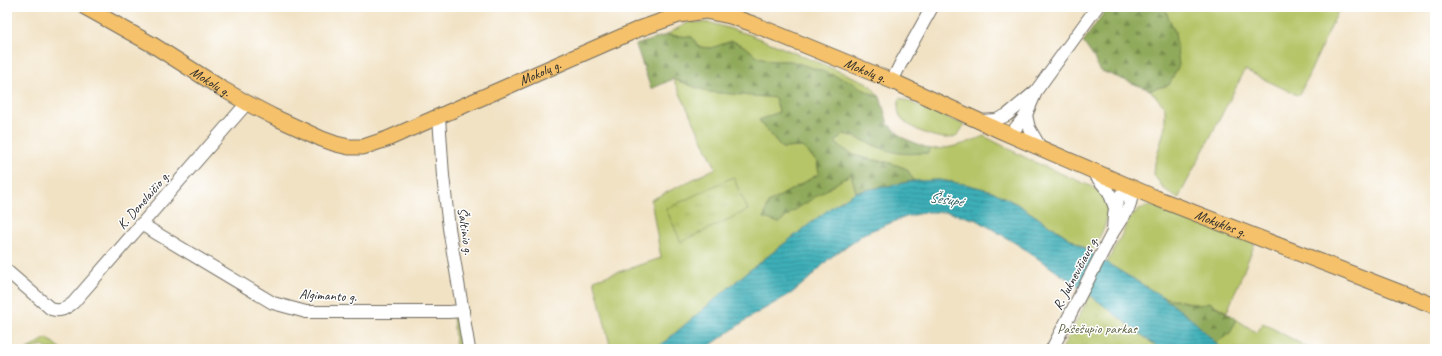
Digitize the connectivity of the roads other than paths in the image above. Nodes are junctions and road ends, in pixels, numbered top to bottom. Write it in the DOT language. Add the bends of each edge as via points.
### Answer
graph roads {
  1 [pos="85,7"];
  2 [pos="932,7"];
  3 [pos="1098,7"];
  4 [pos="706,9"];
  5 [pos="892,81"];
  6 [pos="247,103"];
  7 [pos="1021,112"];
  8 [pos="440,117"];
  9 [pos="980,121"];
  10 [pos="1010,135"];
  11 [pos="1040,148"];
  12 [pos="1089,169"];
  13 [pos="1129,186"];
  14 [pos="1156,198"];
  15 [pos="1129,207"];
  16 [pos="1114,208"];
  17 [pos="141,224"];
  18 [pos="1111,236"];
  19 [pos="7,271"];
  20 [pos="1435,306"];
  21 [pos="463,310"];
  22 [pos="468,349"];
  23 [pos="1052,349"];
  1 -- 6 [label="main road, Mokolų g."];
  2 -- 5 [label="street"];
  3 -- 7 [label="street"];
  4 -- 5 [label="main road, Mokolų g." via="753,24"];
  4 -- 8 [label="main road, Mokolų g." via="639,29"];
  5 -- 9 [label="main road, Mokolų g."];
  6 -- 8 [label="main road, Mokolų g." via="322,139 349,147 375,144"];
  6 -- 17 [label="street, K. Donelaičio g."];
  7 -- 9 [label="street"];
  7 -- 10 [label="street"];
  7 -- 11 [label="street"];
  8 -- 21 [label="street, Šaltinio g." via="443,176"];
  9 -- 10 [label="main road, Mokolų g."];
  10 -- 11 [label="main road, Mokyklos g."];
  11 -- 12 [label="main road, Mokyklos g."];
  12 -- 13 [label="main road, Mokyklos g."];
  12 -- 16 [label="street" via="1109,192"];
  13 -- 14 [label="main road, Mokyklos g."];
  13 -- 15 [label="street"];
  13 -- 16 [label="street, R. Juknevičiaus g." via="1122,192"];
  14 -- 15 [label="street" via="1141,200"];
  14 -- 20 [label="main road, Mokyklos g."];
  15 -- 18 [label="street, R. Juknevičiaus g."];
  16 -- 18 [label="street, R. Juknevičiaus g."];
  17 -- 19 [label="street, K. Donelaičio g." via="65,309 51,309"];
  17 -- 21 [label="street, Algimanto g." via="273,303 306,312"];
  18 -- 23 [label="street, R. Juknevičiaus g."];
  21 -- 22 [label="street, Šaltinio g."];
}
